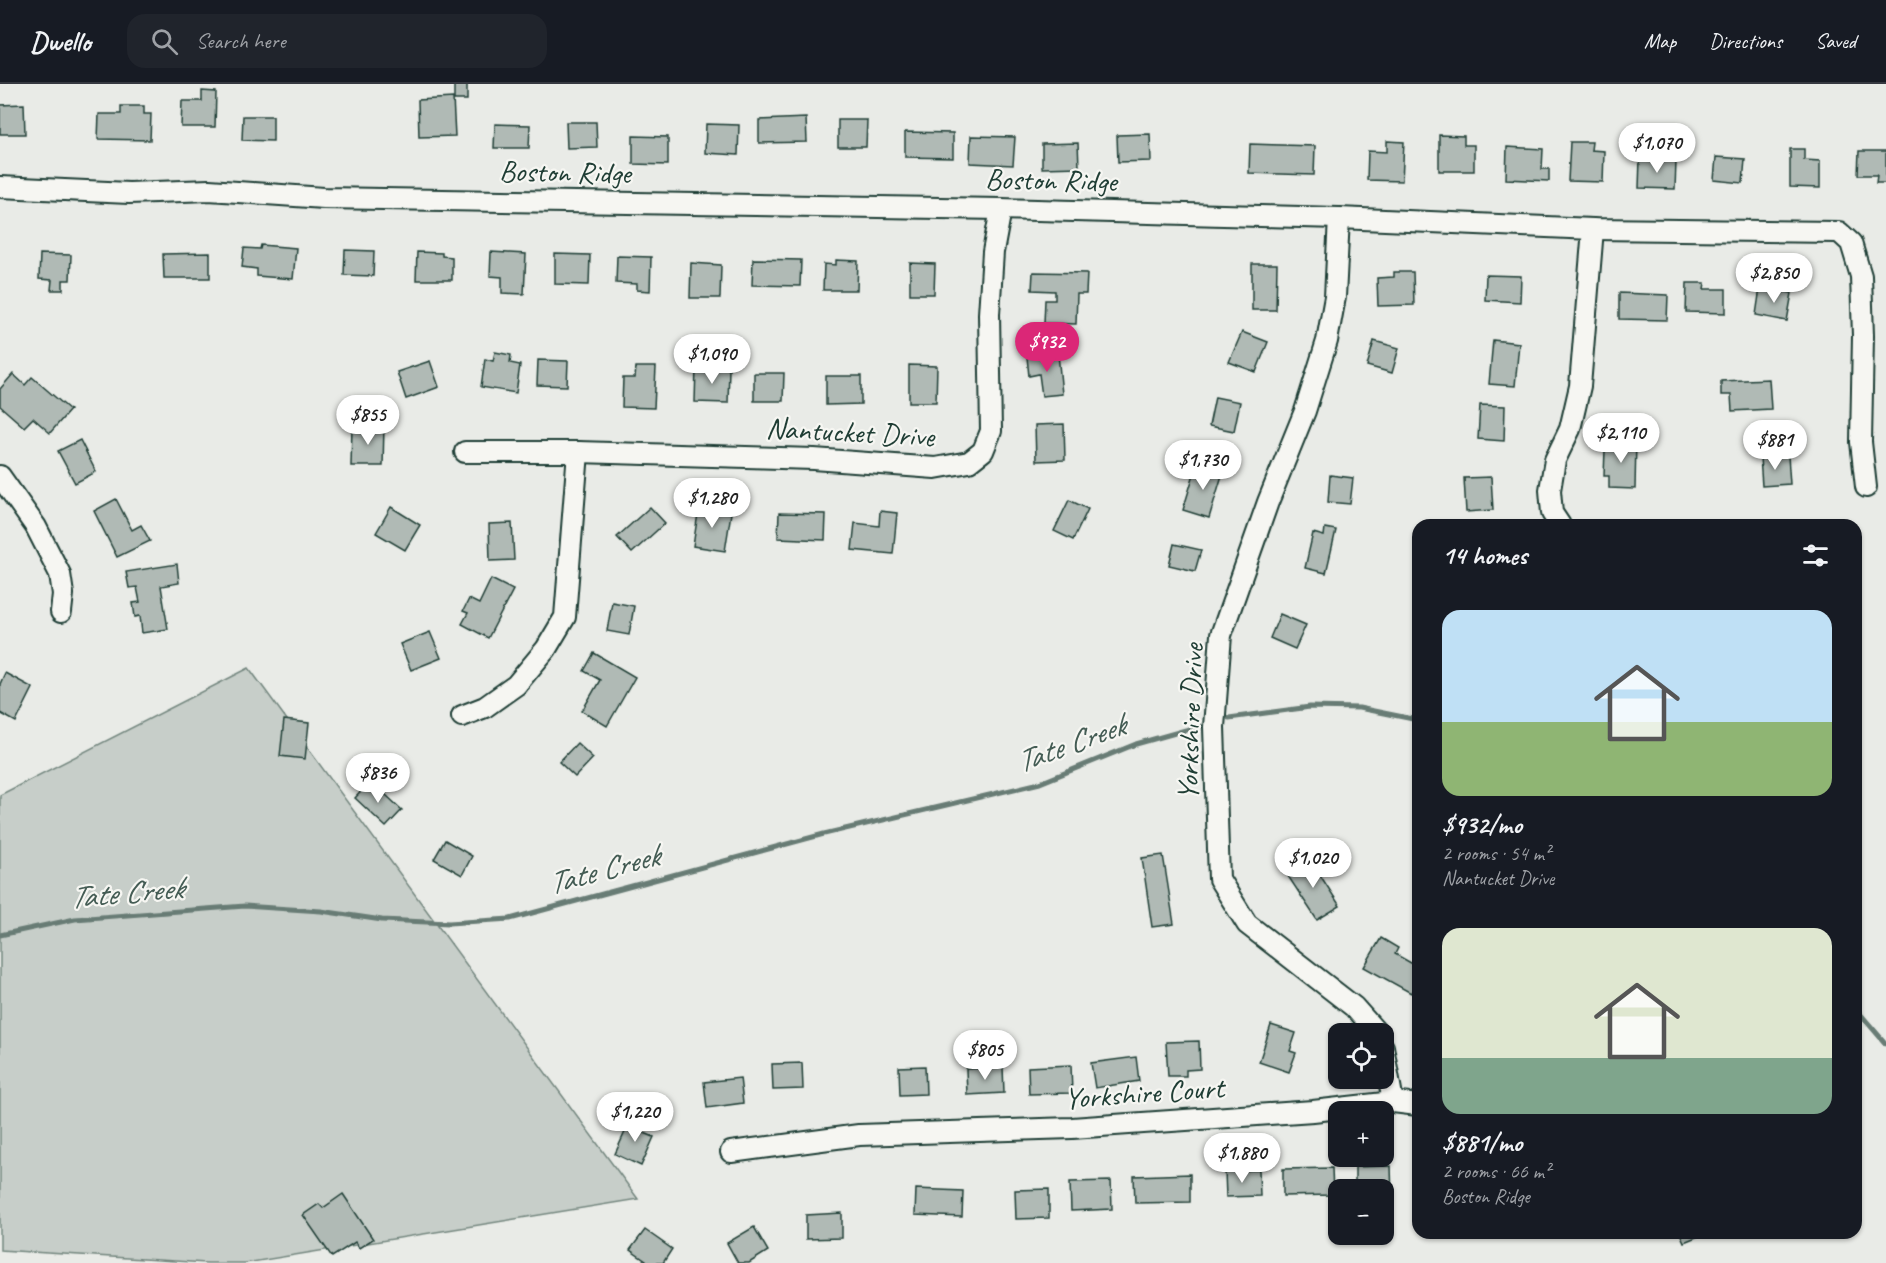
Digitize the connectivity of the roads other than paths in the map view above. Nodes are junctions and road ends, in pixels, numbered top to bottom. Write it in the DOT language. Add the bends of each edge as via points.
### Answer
graph roads {
  1 [pos="0,187"];
  2 [pos="1001,209"];
  3 [pos="1339,218"];
  4 [pos="1593,229"];
  5 [pos="465,452"];
  6 [pos="578,452"];
  7 [pos="0,476"];
  8 [pos="1866,487"];
  9 [pos="1556,519"];
  10 [pos="61,612"];
  11 [pos="462,716"];
  12 [pos="1368,1023"];
  13 [pos="1394,1102"];
  14 [pos="1412,1104"];
  15 [pos="1328,1109"];
  16 [pos="731,1152"];
  1 -- 2 [label="street, Boston Ridge" via="129,193 209,190 324,198"];
  2 -- 3 [label="street, Boston Ridge"];
  2 -- 6 [label="street, Nantucket Drive" via="993,252 989,314 991,431 983,451 969,462 935,468 814,459"];
  3 -- 4 [label="street, Boston Ridge"];
  3 -- 12 [label="street, Yorkshire Drive" via="1335,297 1327,341 1305,411 1221,635 1214,727 1219,879 1246,924 1354,1007"];
  4 -- 8 [label="street, Boston Ridge" via="1839,232 1851,243 1861,276 1861,442"];
  4 -- 9 [label="street" via="1580,386 1570,429 1555,460 1550,490"];
  5 -- 6 [label="street, Nantucket Drive"];
  6 -- 11 [label="street" via="565,617 546,649 516,685 485,707"];
  7 -- 10 [label="street" via="36,527 60,574"];
  13 -- 14 [label="street, Yorkshire Court"];
  15 -- 16 [label="street, Yorkshire Court" via="1072,1128 859,1135"];
}
